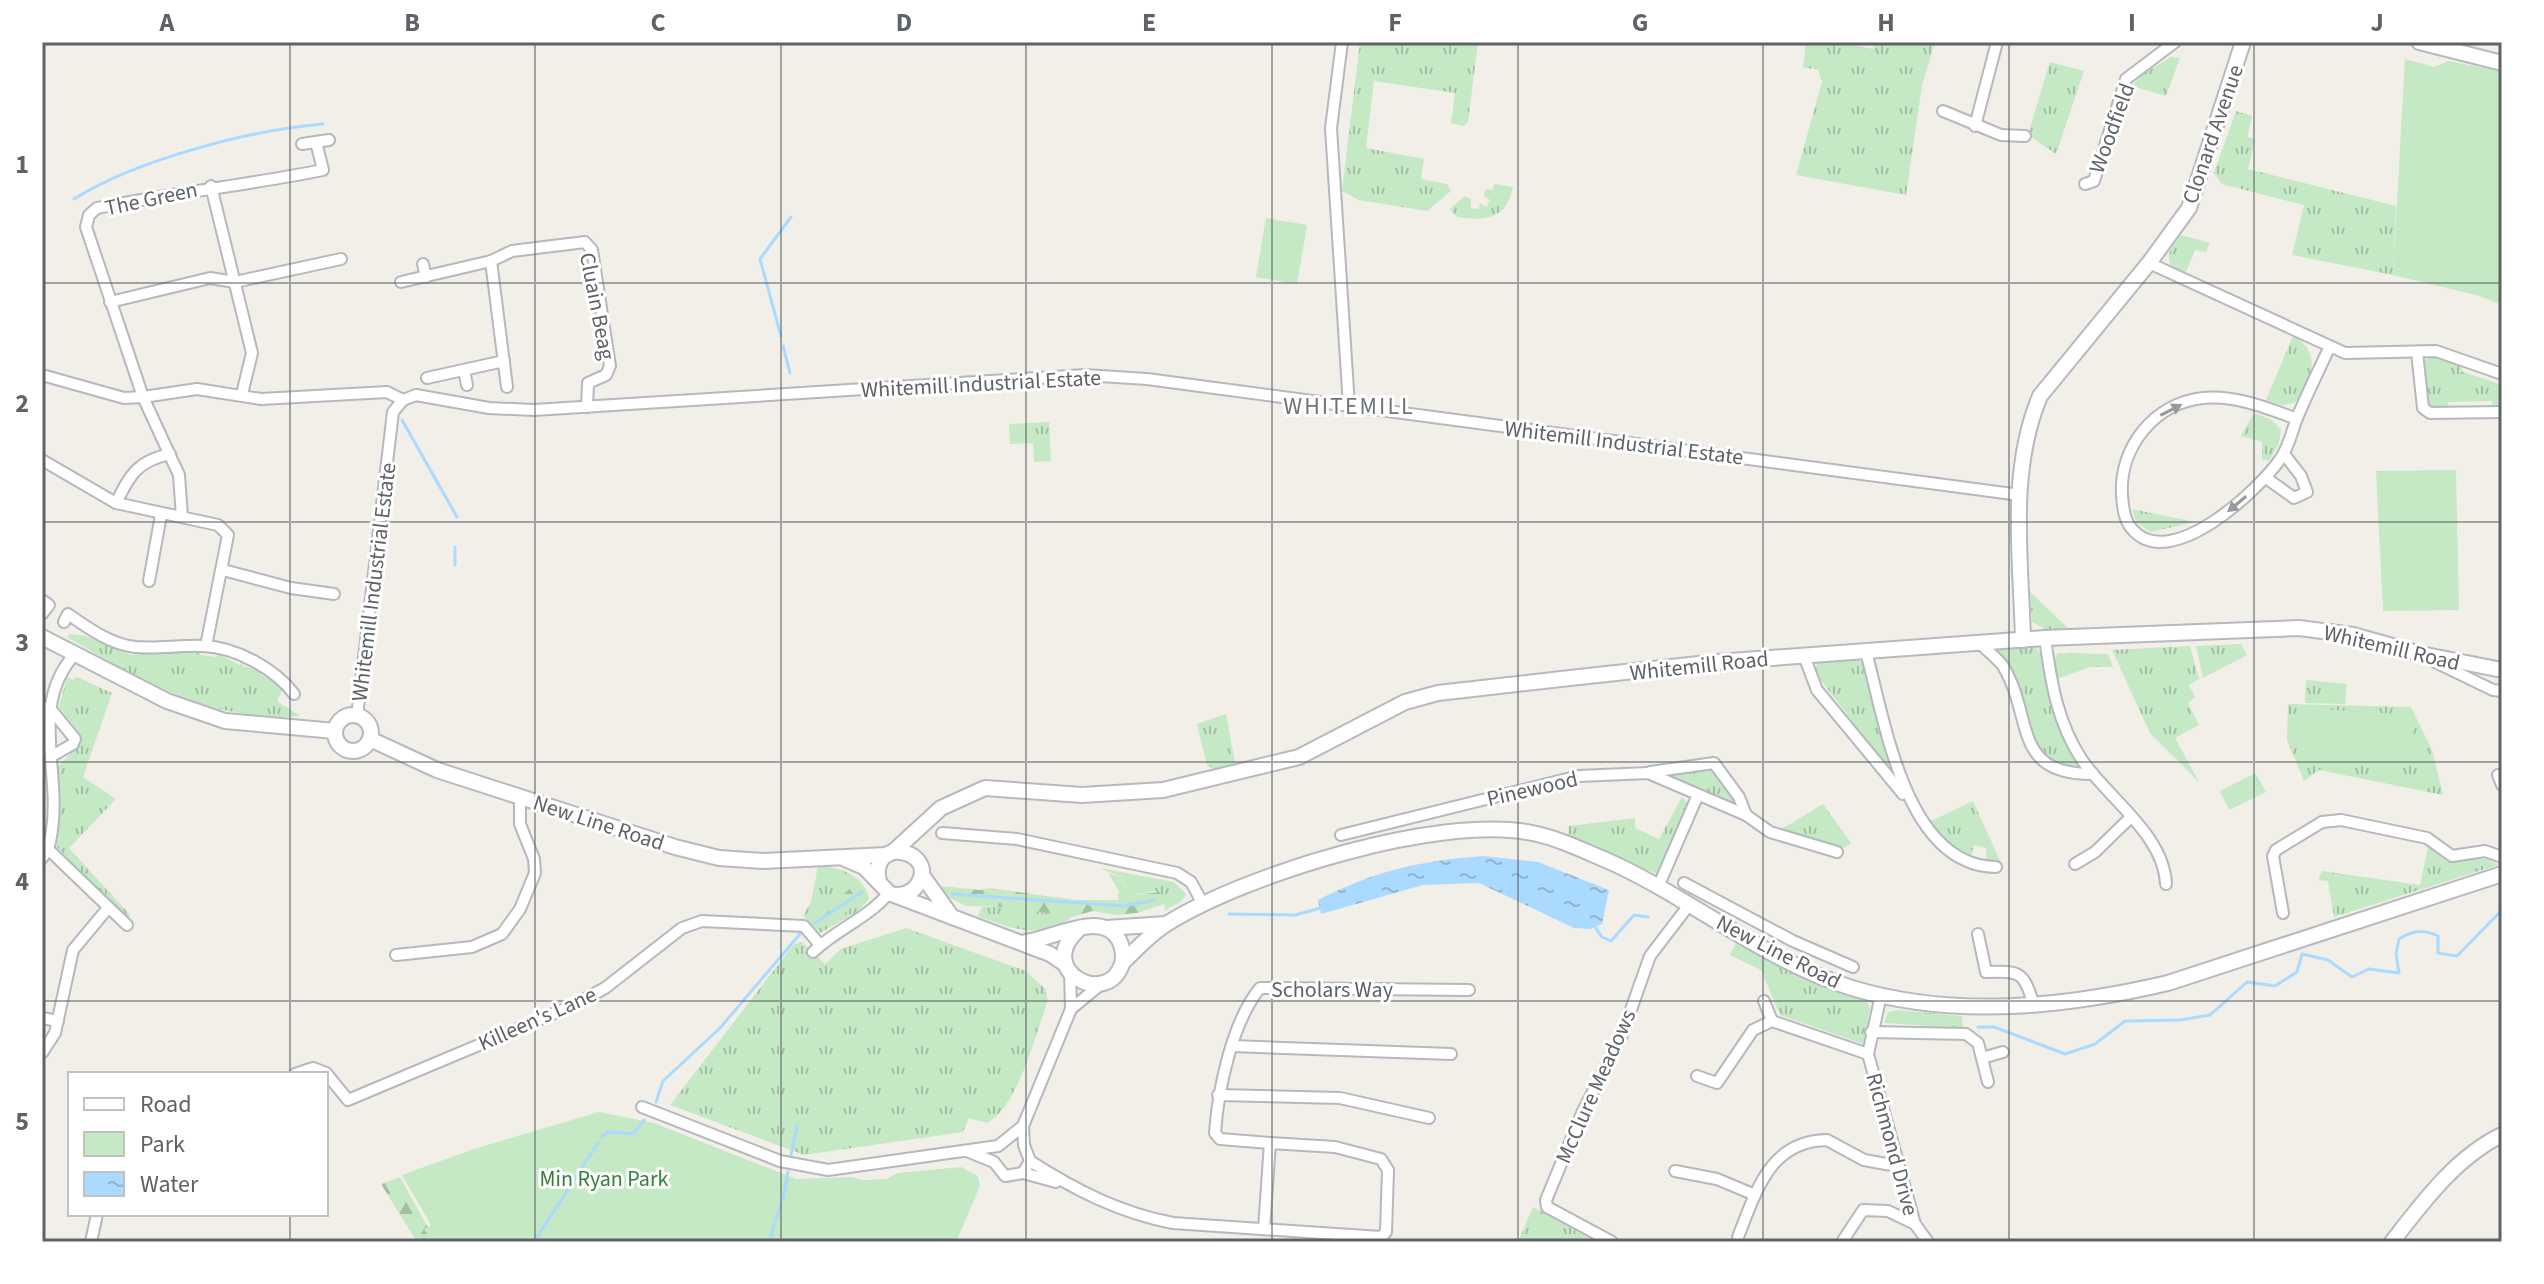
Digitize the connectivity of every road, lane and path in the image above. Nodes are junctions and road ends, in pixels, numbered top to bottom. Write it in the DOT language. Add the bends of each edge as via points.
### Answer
graph roads {
  1 [pos="1342,42"];
  2 [pos="1997,42"];
  3 [pos="2175,42"];
  4 [pos="2243,42"];
  5 [pos="2426,43"];
  6 [pos="2502,63"];
  7 [pos="1943,111"];
  8 [pos="1975,126"];
  9 [pos="2025,136"];
  10 [pos="329,140"];
  11 [pos="316,142"];
  12 [pos="302,144"];
  13 [pos="2085,184"];
  14 [pos="211,186"];
  15 [pos="341,259"];
  16 [pos="491,261"];
  17 [pos="2149,263"];
  18 [pos="423,264"];
  19 [pos="426,277"];
  20 [pos="235,282"];
  21 [pos="401,282"];
  22 [pos="110,302"];
  23 [pos="2330,346"];
  24 [pos="2417,352"];
  25 [pos="504,361"];
  26 [pos="464,370"];
  27 [pos="2502,374"];
  28 [pos="42,375"];
  29 [pos="427,378"];
  30 [pos="467,385"];
  31 [pos="507,387"];
  32 [pos="242,394"];
  33 [pos="143,397"];
  34 [pos="403,400"];
  35 [pos="1349,406"];
  36 [pos="587,407"];
  37 [pos="2502,412"];
  38 [pos="2297,419"];
  39 [pos="170,454"];
  40 [pos="2284,454"];
  41 [pos="42,460"];
  42 [pos="2266,478"];
  43 [pos="2020,495"];
  44 [pos="116,503"];
  45 [pos="161,515"];
  46 [pos="182,517"];
  47 [pos="223,570"];
  48 [pos="149,581"];
  49 [pos="334,594"];
  50 [pos="42,600"];
  51 [pos="42,614"];
  52 [pos="64,622"];
  53 [pos="42,637"];
  54 [pos="2045,638"];
  55 [pos="2023,640"];
  56 [pos="1981,644"];
  57 [pos="206,646"];
  58 [pos="1866,652"];
  59 [pos="75,654"];
  60 [pos="2421,654"];
  61 [pos="1804,656"];
  62 [pos="2502,670"];
  63 [pos="2502,691"];
  64 [pos="294,694"];
  65 [pos="49,707"];
  66 [pos="357,716"];
  67 [pos="335,731"];
  68 [pos="370,739"];
  69 [pos="52,756"];
  70 [pos="1648,773"];
  71 [pos="2093,774"];
  72 [pos="520,796"];
  73 [pos="1697,797"];
  74 [pos="1907,799"];
  75 [pos="1418,815"];
  76 [pos="1746,815"];
  77 [pos="2130,818"];
  78 [pos="923,825"];
  79 [pos="942,833"];
  80 [pos="1341,835"];
  81 [pos="1424,836"];
  82 [pos="1837,852"];
  83 [pos="890,853"];
  84 [pos="46,854"];
  85 [pos="837,856"];
  86 [pos="2502,857"];
  87 [pos="2075,864"];
  88 [pos="1996,867"];
  89 [pos="920,868"];
  90 [pos="2502,874"];
  91 [pos="1684,883"];
  92 [pos="2166,884"];
  93 [pos="1658,887"];
  94 [pos="888,890"];
  95 [pos="1203,904"];
  96 [pos="1689,905"];
  97 [pos="108,908"];
  98 [pos="2283,913"];
  99 [pos="952,917"];
  100 [pos="1166,923"];
  101 [pos="127,925"];
  102 [pos="1107,928"];
  103 [pos="1078,930"];
  104 [pos="1978,934"];
  105 [pos="1793,941"];
  106 [pos="1022,942"];
  107 [pos="396,955"];
  108 [pos="1784,958"];
  109 [pos="1123,962"];
  110 [pos="1853,967"];
  111 [pos="1068,968"];
  112 [pos="1103,983"];
  113 [pos="1469,990"];
  114 [pos="1881,995"];
  115 [pos="1764,1001"];
  116 [pos="2034,1005"];
  117 [pos="1071,1009"];
  118 [pos="42,1018"];
  119 [pos="58,1021"];
  120 [pos="1772,1021"];
  121 [pos="1871,1032"];
  122 [pos="1232,1046"];
  123 [pos="2003,1052"];
  124 [pos="42,1053"];
  125 [pos="1451,1054"];
  126 [pos="1868,1054"];
  127 [pos="1982,1058"];
  128 [pos="301,1072"];
  129 [pos="323,1072"];
  130 [pos="328,1075"];
  131 [pos="1697,1076"];
  132 [pos="1988,1082"];
  133 [pos="1218,1095"];
  134 [pos="642,1107"];
  135 [pos="1429,1118"];
  136 [pos="1023,1126"];
  137 [pos="2502,1135"];
  138 [pos="1003,1143"];
  139 [pos="1270,1143"];
  140 [pos="1024,1145"];
  141 [pos="967,1151"];
  142 [pos="1030,1161"];
  143 [pos="994,1162"];
  144 [pos="1897,1166"];
  145 [pos="1675,1171"];
  146 [pos="1023,1173"];
  147 [pos="1066,1184"];
  148 [pos="1755,1195"];
  149 [pos="97,1216"];
  150 [pos="1915,1224"];
  151 [pos="1264,1229"];
  152 [pos="1738,1237"];
  153 [pos="91,1242"];
  154 [pos="1612,1242"];
  155 [pos="1842,1242"];
  156 [pos="1928,1242"];
  157 [pos="2392,1242"];
  1 -- 35 [label="street" via="1331,128"];
  2 -- 8 [label="street"];
  3 -- 13 [label="street, Woodfield" via="2126,79 2094,181"];
  4 -- 17 [label="main road, Clonard Avenue" via="2194,197"];
  5 -- 6 [label="main road"];
  7 -- 8 [label="street"];
  8 -- 9 [label="street"];
  10 -- 11 [label="street"];
  11 -- 12 [label="street"];
  11 -- 14 [label="street, The Green" via="323,170 237,187"];
  14 -- 20 [label="street, The Green"];
  14 -- 22 [label="street, The Green" via="97,208 89,215 86,227"];
  15 -- 20 [label="street"];
  16 -- 19 [label="street, Cluain Beag"];
  16 -- 25 [label="street"];
  16 -- 36 [label="street, Cluain Beag" via="512,251 576,241 590,246 610,366 606,375 588,383"];
  17 -- 23 [label="street"];
  17 -- 43 [label="main road, Clonard Avenue" via="2040,396 2022,448"];
  18 -- 19 [label="street"];
  19 -- 21 [label="street, Cluain Beag"];
  20 -- 22 [label="street" via="210,278"];
  20 -- 32 [label="street, The Green" via="252,353"];
  22 -- 33 [label="street, The Green"];
  23 -- 24 [label="street" via="2345,353"];
  23 -- 38 [label="street"];
  24 -- 27 [label="street" via="2436,351"];
  24 -- 37 [label="street" via="2423,408 2430,413"];
  25 -- 26 [label="street"];
  25 -- 31 [label="street"];
  26 -- 29 [label="street"];
  26 -- 30 [label="street"];
  28 -- 33 [label="street" via="124,398"];
  32 -- 33 [label="street" via="197,389"];
  32 -- 34 [label="street" via="261,399 387,392"];
  33 -- 39 [label="street, The Green"];
  34 -- 36 [label="street, Whitemill Industrial Estate" via="416,395 489,408"];
  34 -- 66 [label="street, Whitemill Industrial Estate" via="393,412"];
  35 -- 36 [label="street, Whitemill Industrial Estate" via="1085,375"];
  35 -- 43 [label="street, Whitemill Industrial Estate"];
  38 -- 40 [label="street"];
  42 -- 38 [label="street, one-way" via="2216,521 2161,541 2133,531 2123,507 2122,472 2130,448 2155,419 2176,407 2199,398 2230,398"];
  39 -- 44 [label="street" via="149,459 129,477"];
  39 -- 46 [label="street, The Green" via="179,475"];
  40 -- 42 [label="street"];
  40 -- 42 [label="street" via="2307,492 2294,498"];
  41 -- 44 [label="street"];
  43 -- 55 [label="main road, Clonard Avenue"];
  44 -- 45 [label="street"];
  45 -- 46 [label="street"];
  45 -- 48 [label="street"];
  46 -- 47 [label="street" via="218,525 228,535"];
  47 -- 49 [label="street"];
  47 -- 57 [label="street"];
  50 -- 51 [label="street" via="49,605"];
  52 -- 57 [label="street" via="68,614 98,634 132,647"];
  53 -- 59 [label="main road"];
  54 -- 55 [label="main road, Whitemill Road"];
  54 -- 60 [label="main road, Whitemill Road" via="2313,629"];
  54 -- 71 [label="street" via="2058,714"];
  55 -- 56 [label="main road, Whitemill Road"];
  56 -- 58 [label="main road, Whitemill Road"];
  56 -- 71 [label="street" via="2003,666 2041,762 2055,770"];
  57 -- 64 [label="street" via="281,677"];
  58 -- 61 [label="main road, Whitemill Road"];
  58 -- 74 [label="street"];
  59 -- 65 [label="street" via="64,667"];
  59 -- 67 [label="main road" via="167,701 225,721"];
  60 -- 62 [label="main road, Whitemill Road"];
  60 -- 63 [label="street"];
  61 -- 74 [label="street" via="1817,690"];
  61 -- 78 [label="main road, Whitemill Road" via="1438,693 1405,702 1299,757 1248,771 1121,795 985,788 941,808"];
  65 -- 69 [label="street"];
  65 -- 69 [label="street" via="75,742"];
  66 -- 67 [label="main road" via="345,718"];
  66 -- 68 [label="main road" via="369,727"];
  67 -- 68 [label="main road" via="337,742 348,750 363,748"];
  68 -- 72 [label="main road, New Line Road" via="437,770"];
  69 -- 84 [label="street" via="55,787"];
  70 -- 73 [label="street, Pinewood"];
  70 -- 75 [label="street, Pinewood" via="1579,776"];
  70 -- 76 [label="street, Pinewood" via="1714,763"];
  71 -- 77 [label="street"];
  72 -- 85 [label="main road, New Line Road" via="719,858"];
  72 -- 107 [label="street" via="520,824 535,873 502,934 472,947"];
  73 -- 76 [label="street, Pinewood"];
  73 -- 93 [label="street"];
  74 -- 88 [label="street" via="1955,857 1976,867"];
  75 -- 80 [label="street, Pinewood"];
  75 -- 81 [label="street"];
  76 -- 82 [label="street, Pinewood" via="1770,832"];
  77 -- 87 [label="street"];
  77 -- 92 [label="street" via="2158,851"];
  78 -- 83 [label="main road, Whitemill Road"];
  78 -- 89 [label="main road"];
  79 -- 95 [label="street" via="1017,839 1177,873 1191,882"];
  81 -- 93 [label="main road, New Line Road" via="1531,833 1610,862"];
  81 -- 95 [label="main road, New Line Road" via="1297,868"];
  83 -- 85 [label="main road, New Line Road"];
  83 -- 89 [label="main road" via="908,853"];
  83 -- 94 [label="main road" via="878,867"];
  84 -- 97 [label="street"];
  85 -- 94 [label="main road" via="864,867"];
  86 -- 98 [label="street" via="2485,851 2452,856 2427,838 2341,820 2322,822 2281,844 2273,856"];
  89 -- 94 [label="main road" via="911,892"];
  89 -- 99 [label="main road"];
  90 -- 116 [label="main road, New Line Road" via="2168,983"];
  91 -- 105 [label="street"];
  93 -- 96 [label="main road, New Line Road"];
  94 -- 99 [label="main road"];
  94 -- 130 [label="street, Killeen's Lane" via="871,914 816,948 804,926 702,921 682,928 605,988 574,1005 348,1100"];
  95 -- 100 [label="main road, New Line Road"];
  96 -- 108 [label="main road, New Line Road"];
  96 -- 154 [label="street, McClure Meadows" via="1650,956 1622,1035 1546,1200 1547,1207"];
  97 -- 101 [label="street"];
  97 -- 119 [label="street" via="73,950"];
  99 -- 106 [label="main road"];
  100 -- 102 [label="main road, New Line Road"];
  100 -- 109 [label="main road, New Line Road"];
  102 -- 103 [label="main road"];
  102 -- 109 [label="main road" via="1121,943"];
  103 -- 106 [label="main road"];
  103 -- 111 [label="main road" via="1065,945"];
  104 -- 116 [label="street" via="1986,972 2025,977"];
  105 -- 108 [label="street"];
  105 -- 110 [label="street"];
  106 -- 111 [label="main road"];
  108 -- 114 [label="main road, New Line Road"];
  109 -- 112 [label="main road"];
  111 -- 112 [label="main road" via="1084,983"];
  111 -- 117 [label="street"];
  112 -- 117 [label="street"];
  113 -- 122 [label="street, Scholars Way" via="1260,988"];
  114 -- 116 [label="main road, New Line Road" via="1942,1006"];
  114 -- 121 [label="street, Richmond Drive"];
  115 -- 120 [label="street"];
  117 -- 136 [label="street"];
  118 -- 119 [label="street"];
  119 -- 124 [label="street"];
  120 -- 126 [label="street"];
  120 -- 131 [label="street" via="1753,1030 1717,1083"];
  121 -- 126 [label="street, Richmond Drive"];
  121 -- 127 [label="street" via="1966,1034 1976,1040"];
  122 -- 125 [label="street"];
  122 -- 133 [label="street, Scholars Way"];
  123 -- 127 [label="street"];
  126 -- 144 [label="street, Richmond Drive"];
  127 -- 132 [label="street"];
  128 -- 129 [label="street, Killeen's Lane"];
  133 -- 135 [label="street" via="1340,1098"];
  133 -- 139 [label="street, Scholars Way" via="1217,1138"];
  134 -- 141 [label="street" via="805,1168 828,1170"];
  136 -- 138 [label="street"];
  136 -- 140 [label="street"];
  137 -- 157 [label="main road" via="2479,1147"];
  138 -- 140 [label="street"];
  138 -- 141 [label="street"];
  138 -- 143 [label="street"];
  139 -- 151 [label="street"];
  139 -- 151 [label="street, Scholars Way" via="1335,1147 1381,1159 1388,1170 1386,1232 1381,1237"];
  140 -- 142 [label="street"];
  141 -- 143 [label="street"];
  142 -- 146 [label="street"];
  142 -- 147 [label="street"];
  143 -- 146 [label="street" via="1005,1176"];
  144 -- 148 [label="street" via="1816,1140 1774,1160"];
  144 -- 150 [label="street, Richmond Drive"];
  145 -- 148 [label="street" via="1717,1179"];
  146 -- 147 [label="street"];
  147 -- 151 [label="street" via="1157,1220"];
  148 -- 152 [label="street"];
  149 -- 153 [label="street"];
  150 -- 155 [label="street" via="1888,1211 1863,1210"];
  150 -- 156 [label="street, Richmond Drive"];
}
